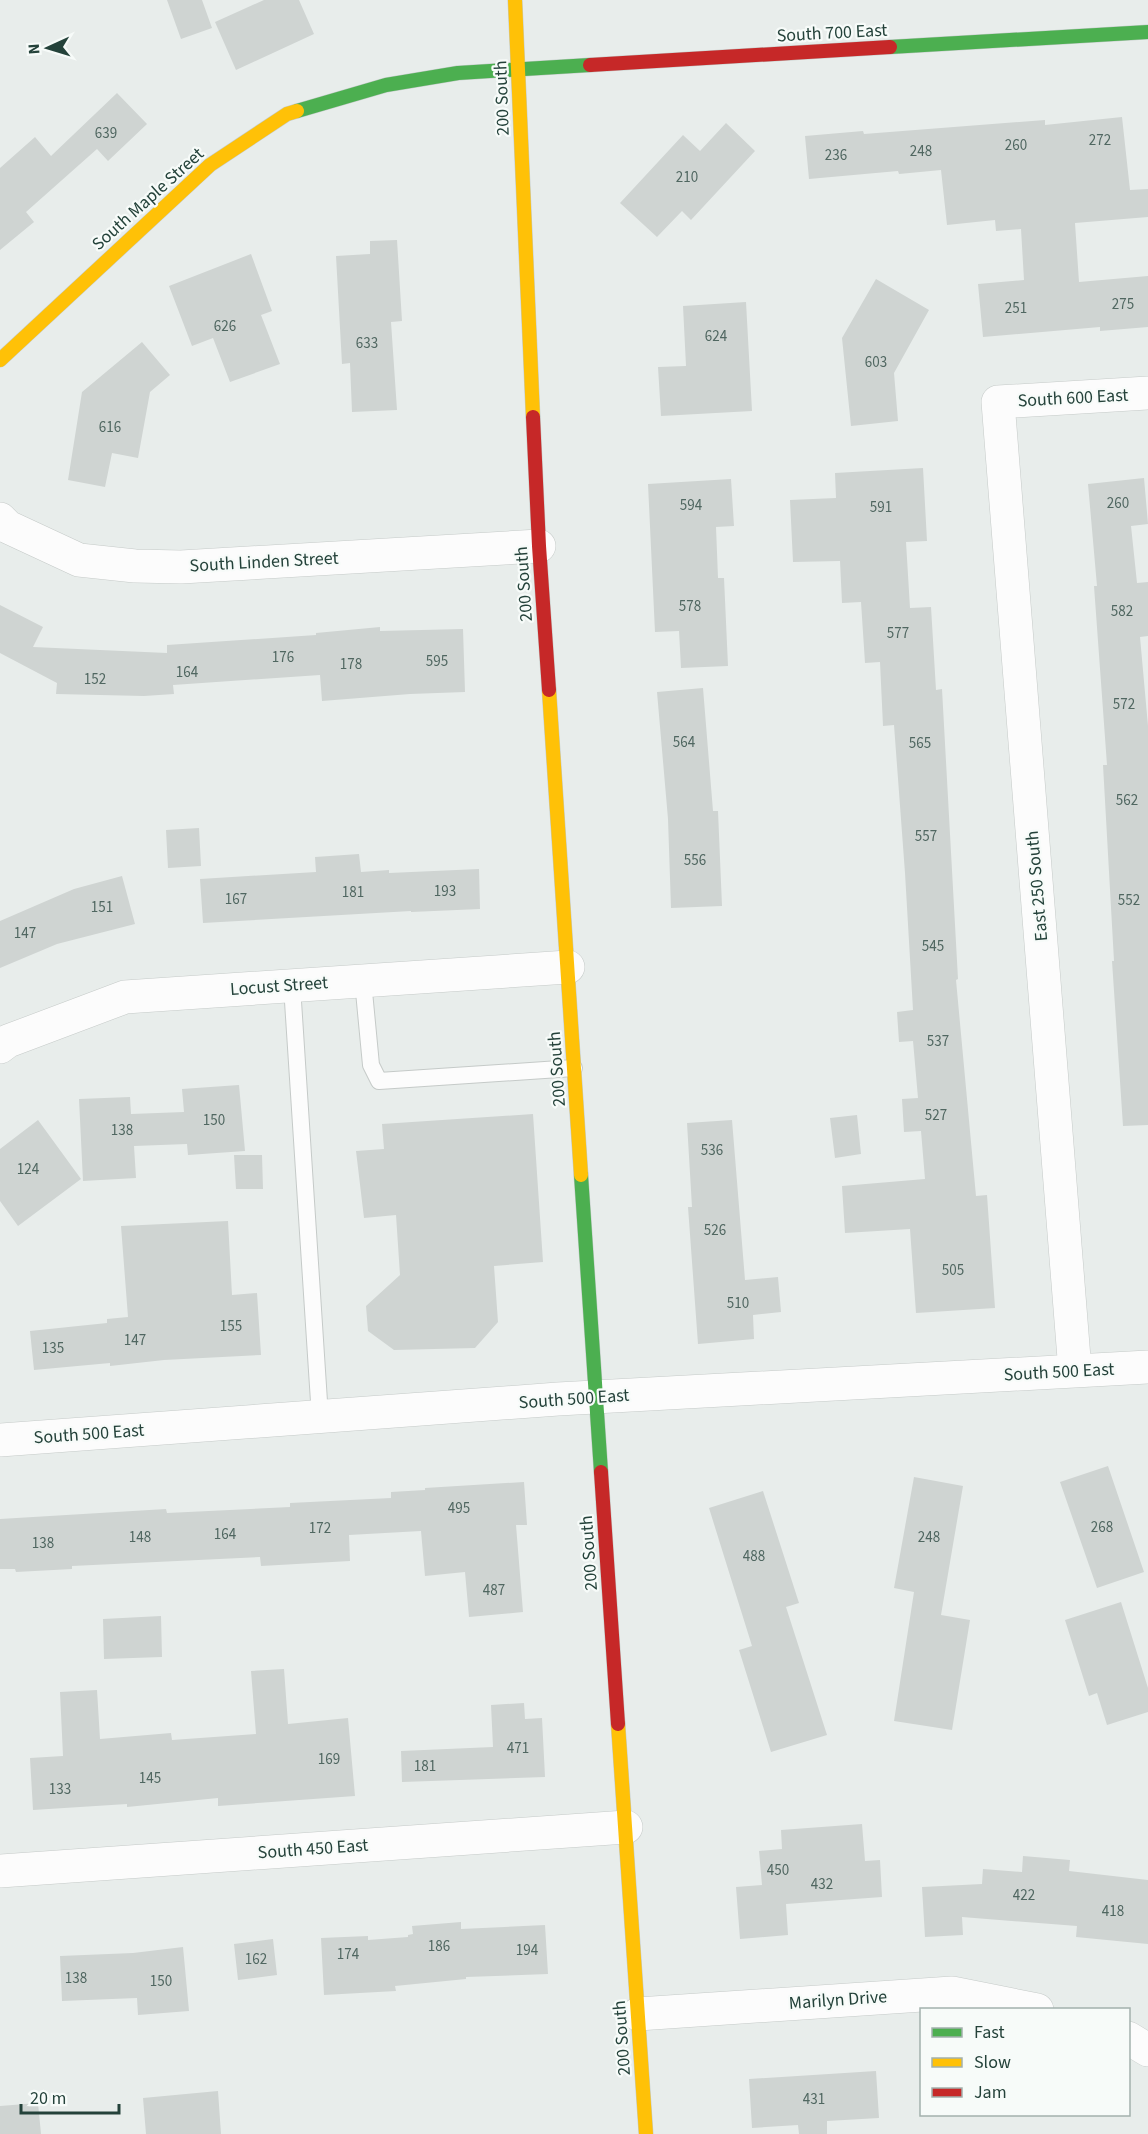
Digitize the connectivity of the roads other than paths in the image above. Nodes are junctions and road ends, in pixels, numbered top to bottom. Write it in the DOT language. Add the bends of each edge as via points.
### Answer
graph roads {
  1 [pos="515,0"];
  2 [pos="1148,32"];
  3 [pos="518,69"];
  4 [pos="0,360"];
  5 [pos="1148,393"];
  6 [pos="998,402"];
  7 [pos="0,519"];
  8 [pos="539,546"];
  9 [pos="568,967"];
  10 [pos="363,981"];
  11 [pos="292,986"];
  12 [pos="0,1047"];
  13 [pos="574,1068"];
  14 [pos="1148,1367"];
  15 [pos="1075,1371"];
  16 [pos="597,1397"];
  17 [pos="320,1417"];
  18 [pos="0,1440"];
  19 [pos="626,1827"];
  20 [pos="0,1871"];
  21 [pos="1027,2008"];
  22 [pos="638,2014"];
  23 [pos="1130,2039"];
  24 [pos="1148,2050"];
  25 [pos="646,2134"];
  1 -- 3 [label="street, 200 South"];
  2 -- 3 [label="street, South 700 East"];
  3 -- 4 [label="street, South Maple Street" via="458,73 386,85 287,114 210,165"];
  3 -- 8 [label="street, 200 South"];
  5 -- 6 [label="street, South 600 East"];
  6 -- 15 [label="street, East 250 South"];
  7 -- 8 [label="street, South Linden Street" via="8,527 79,560 135,566 181,567"];
  8 -- 9 [label="street, 200 South"];
  9 -- 10 [label="street, Locust Street"];
  9 -- 13 [label="street, 200 South"];
  10 -- 11 [label="street, Locust Street"];
  10 -- 13 [label="lane" via="371,1065 379,1081"];
  11 -- 12 [label="street, Locust Street" via="124,997"];
  11 -- 17 [label="lane"];
  13 -- 16 [label="street, 200 South"];
  14 -- 15 [label="street, South 500 East"];
  15 -- 16 [label="street, South 500 East"];
  16 -- 17 [label="street, South 500 East"];
  16 -- 19 [label="street, 200 South"];
  17 -- 18 [label="street, South 500 East"];
  19 -- 20 [label="street, South 450 East"];
  19 -- 22 [label="street, 200 South"];
  21 -- 22 [label="street, Marilyn Drive" via="952,1993"];
  22 -- 25 [label="street, 200 South"];
  23 -- 24 [label="street"];
}
